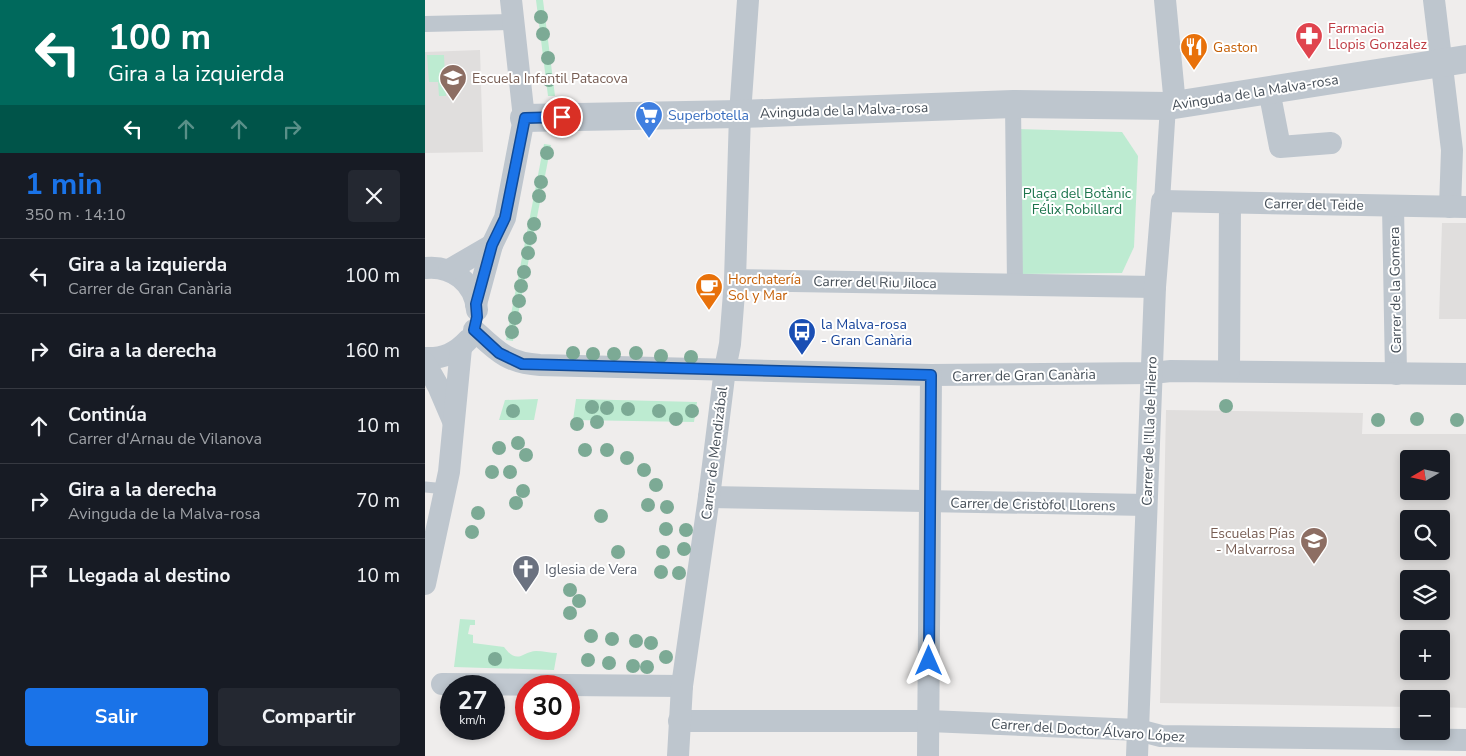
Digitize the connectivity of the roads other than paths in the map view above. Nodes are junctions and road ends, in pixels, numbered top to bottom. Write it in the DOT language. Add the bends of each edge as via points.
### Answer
graph roads {
  1 [pos="511,0"];
  2 [pos="748,0"];
  3 [pos="1165,0"];
  4 [pos="1434,0"];
  5 [pos="514,22"];
  6 [pos="425,24"];
  7 [pos="1454,61"];
  8 [pos="1269,90"];
  9 [pos="1013,104"];
  10 [pos="1171,105"];
  11 [pos="740,114"];
  12 [pos="525,118"];
  13 [pos="1331,143"];
  14 [pos="1162,201"];
  15 [pos="1230,202"];
  16 [pos="1393,206"];
  17 [pos="1458,207"];
  18 [pos="492,245"];
  19 [pos="425,268"];
  20 [pos="449,270"];
  21 [pos="735,280"];
  22 [pos="1015,284"];
  23 [pos="1155,287"];
  24 [pos="476,304"];
  25 [pos="474,330"];
  26 [pos="461,348"];
  27 [pos="425,358"];
  28 [pos="425,363"];
  29 [pos="725,369"];
  30 [pos="1229,371"];
  31 [pos="1152,373"];
  32 [pos="1396,374"];
  33 [pos="1466,374"];
  34 [pos="931,375"];
  35 [pos="454,424"];
  36 [pos="435,488"];
  37 [pos="709,497"];
  38 [pos="930,502"];
  39 [pos="1147,505"];
  40 [pos="430,542"];
  41 [pos="425,584"];
  42 [pos="505,685"];
  43 [pos="682,686"];
  44 [pos="679,721"];
  45 [pos="929,721"];
  46 [pos="1138,730"];
  47 [pos="1466,740"];
  48 [pos="678,756"];
  49 [pos="927,756"];
  50 [pos="1137,756"];
  1 -- 5 [label="street"];
  2 -- 11 [label="street, Carrer de Mendizábal"];
  3 -- 10 [label="street"];
  4 -- 7 [label="street"];
  5 -- 6 [label="street"];
  5 -- 12 [label="street"];
  7 -- 8 [label="street, Avinguda de la Malva-rosa"];
  7 -- 17 [label="street" via="1453,150"];
  8 -- 10 [label="street, Avinguda de la Malva-rosa"];
  8 -- 13 [label="street" via="1280,147"];
  9 -- 10 [label="street, Avinguda de la Malva-rosa"];
  9 -- 11 [label="street, Avinguda de la Malva-rosa"];
  9 -- 22 [label="street"];
  10 -- 14 [label="street, Carrer de l'Illa de Hierro"];
  11 -- 12 [label="street, Avinguda de la Malva-rosa"];
  11 -- 21 [label="street, Carrer de Mendizábal"];
  12 -- 18 [label="street" via="505,218"];
  14 -- 15 [label="street, Carrer del Teide"];
  14 -- 23 [label="street, Carrer de l'Illa de Hierro"];
  15 -- 16 [label="street, Carrer del Teide"];
  15 -- 30 [label="street"];
  16 -- 17 [label="street, Carrer del Teide"];
  16 -- 32 [label="street, Carrer de la Gomera"];
  18 -- 20 [label="street"];
  18 -- 24 [label="street"];
  19 -- 20 [label="street"];
  20 -- 24 [label="street" via="462,278"];
  21 -- 22 [label="street, Carrer del Riu Jiloca"];
  21 -- 29 [label="street, Carrer de Mendizábal"];
  22 -- 23 [label="street, Carrer del Riu Jiloca"];
  23 -- 31 [label="street, Carrer de l'Illa de Hierro"];
  24 -- 25 [label="street"];
  25 -- 26 [label="street"];
  25 -- 29 [label="street, Carrer de Gran Canària" via="499,353 522,364"];
  26 -- 27 [label="street" via="449,355"];
  26 -- 35 [label="street"];
  28 -- 35 [label="street"];
  29 -- 34 [label="street, Carrer de Gran Canària"];
  29 -- 37 [label="street, Carrer de Mendizábal"];
  30 -- 31 [label="street, Carrer de Gran Canària"];
  30 -- 32 [label="street, Carrer de Gran Canària"];
  31 -- 34 [label="street, Carrer de Gran Canària"];
  31 -- 39 [label="street, Carrer de l'Illa de Hierro"];
  32 -- 33 [label="street, Carrer de Gran Canària"];
  34 -- 38 [label="street"];
  35 -- 36 [label="street"];
  36 -- 40 [label="street"];
  37 -- 38 [label="street, Carrer de Cristòfol Llorens"];
  37 -- 43 [label="street, Carrer de Mendizábal"];
  38 -- 39 [label="street, Carrer de Cristòfol Llorens"];
  38 -- 45 [label="street"];
  39 -- 46 [label="street, Carrer de l'Illa de Hierro"];
  40 -- 41 [label="street"];
  42 -- 43 [label="street"];
  43 -- 44 [label="street, Carrer de Mendizábal"];
  44 -- 45 [label="street, Carrer del Doctor Álvaro López"];
  44 -- 48 [label="street, Carrer de Mendizábal"];
  45 -- 46 [label="street, Carrer del Doctor Álvaro López"];
  45 -- 49 [label="street"];
  46 -- 47 [label="street, Carrer del Doctor Álvaro López" via="1161,736"];
  46 -- 50 [label="street, Carrer de l'Illa de Hierro"];
}
